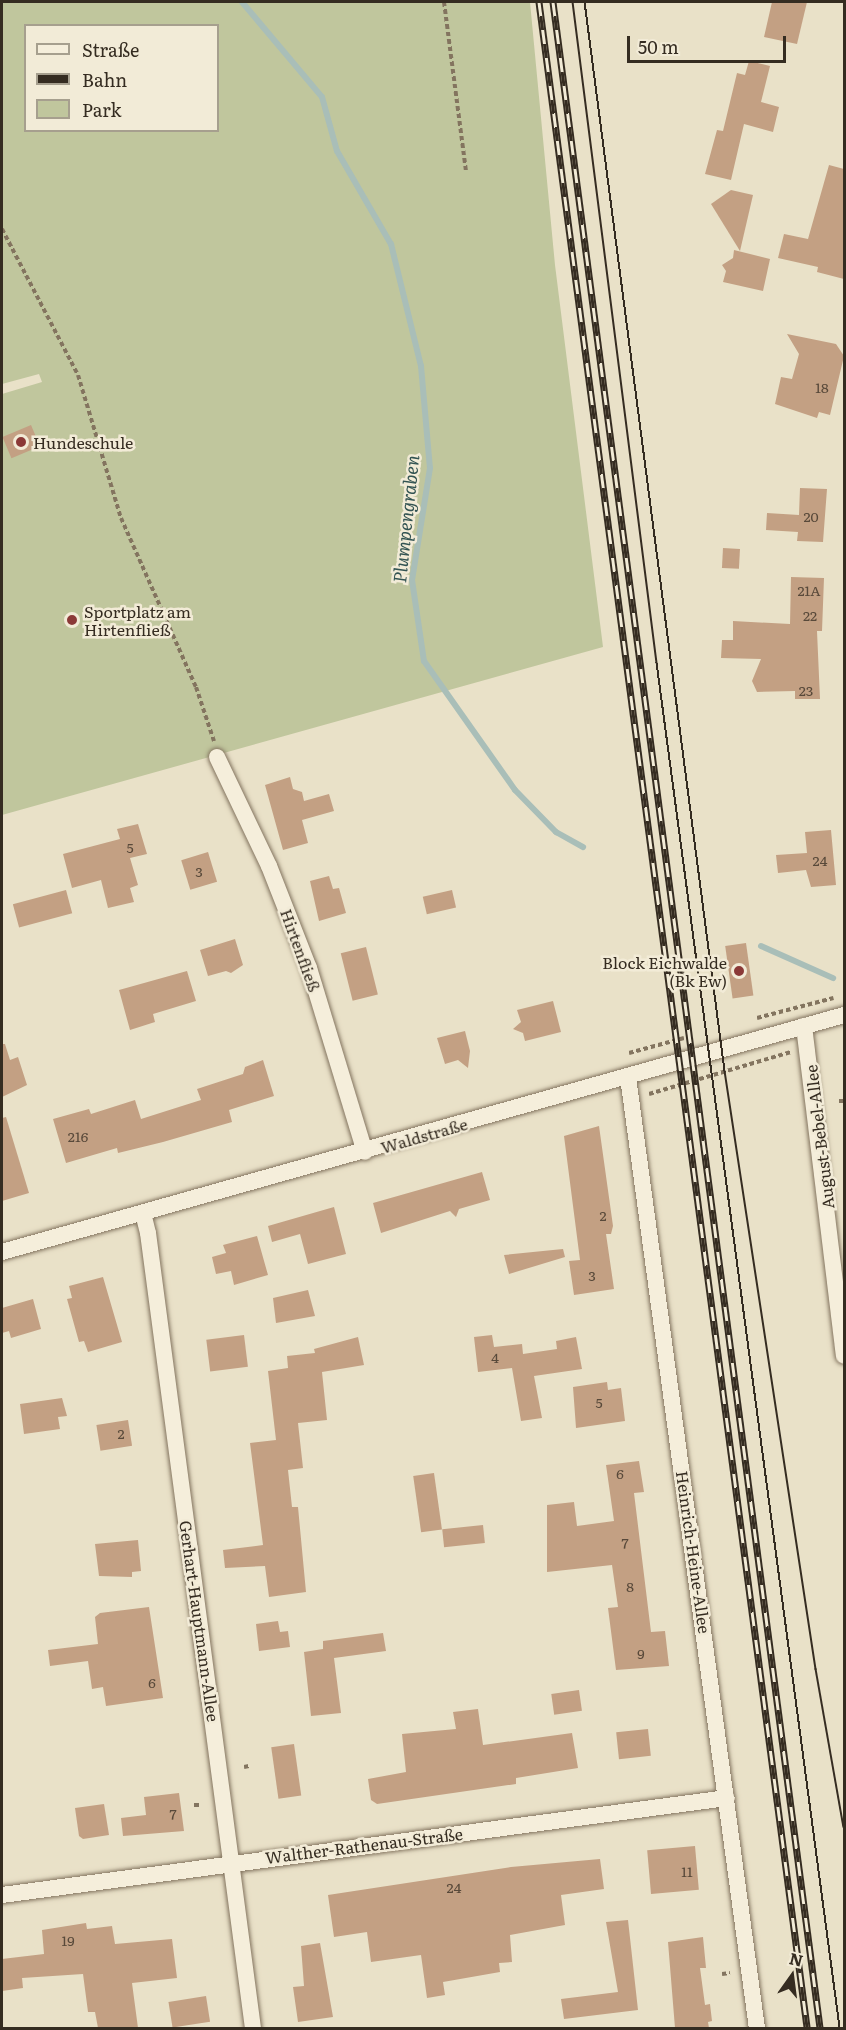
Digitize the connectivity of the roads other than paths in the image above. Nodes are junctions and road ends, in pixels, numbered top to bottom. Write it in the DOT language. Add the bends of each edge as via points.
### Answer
graph roads {
  1 [pos="217,757"];
  2 [pos="844,1015"];
  3 [pos="804,1026"];
  4 [pos="628,1077"];
  5 [pos="365,1152"];
  6 [pos="142,1213"];
  7 [pos="2,1252"];
  8 [pos="844,1356"];
  9 [pos="727,1798"];
  10 [pos="232,1863"];
  11 [pos="2,1895"];
  12 [pos="253,2028"];
  13 [pos="757,2028"];
  1 -- 5 [label="street, Hirtenfließ" via="269,866 306,959"];
  2 -- 3 [label="street, Waldstraße"];
  3 -- 4 [label="street, Waldstraße"];
  3 -- 8 [label="street, August-Bebel-Allee"];
  4 -- 5 [label="street, Waldstraße"];
  4 -- 9 [label="street, Heinrich-Heine-Allee"];
  5 -- 6 [label="street, Waldstraße"];
  6 -- 7 [label="street, Waldstraße"];
  6 -- 10 [label="street, Gerhart-Hauptmann-Allee" via="148,1233"];
  9 -- 10 [label="street, Walther-Rathenau-Straße"];
  9 -- 13 [label="street, Heinrich-Heine-Allee"];
  10 -- 11 [label="street, Walther-Rathenau-Straße"];
  10 -- 12 [label="street, Gerhart-Hauptmann-Allee"];
}
